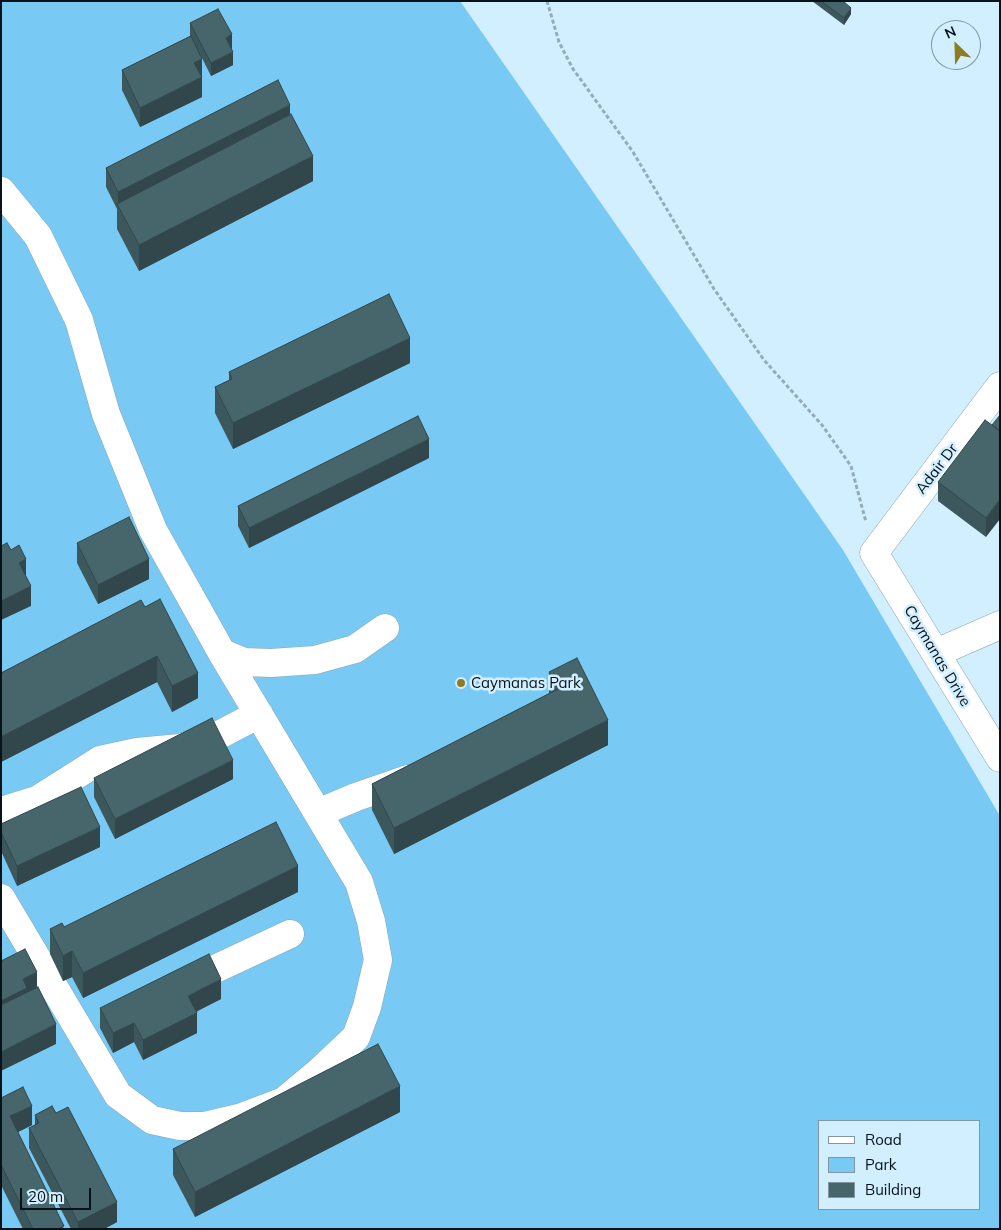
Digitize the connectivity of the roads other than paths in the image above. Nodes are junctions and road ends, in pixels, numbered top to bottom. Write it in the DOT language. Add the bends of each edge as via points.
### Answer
graph roads {
  1 [pos="1,191"];
  2 [pos="1000,386"];
  3 [pos="874,553"];
  4 [pos="1000,624"];
  5 [pos="385,628"];
  6 [pos="222,653"];
  7 [pos="936,654"];
  8 [pos="259,714"];
  9 [pos="1000,758"];
  10 [pos="434,768"];
  11 [pos="1,811"];
  12 [pos="318,813"];
  13 [pos="1,898"];
  14 [pos="290,934"];
  15 [pos="160,995"];
  1 -- 6 [label="street" via="38,236 79,320 106,414 152,530"];
  2 -- 3 [label="street, Adair Dr"];
  3 -- 7 [label="street, Caymanas Drive"];
  4 -- 7 [label="street"];
  5 -- 6 [label="street" via="355,649 315,660 244,662"];
  6 -- 8 [label="street"];
  7 -- 9 [label="street, Caymanas Drive"];
  8 -- 11 [label="street" via="219,735 180,748 100,760 37,800"];
  8 -- 12 [label="street"];
  10 -- 12 [label="street"];
  12 -- 13 [label="street" via="359,882 371,921 378,960 367,1007 356,1037 320,1071 284,1101 239,1118 205,1126 180,1126 152,1120 118,1095 90,1027"];
  14 -- 15 [label="street"];
}
